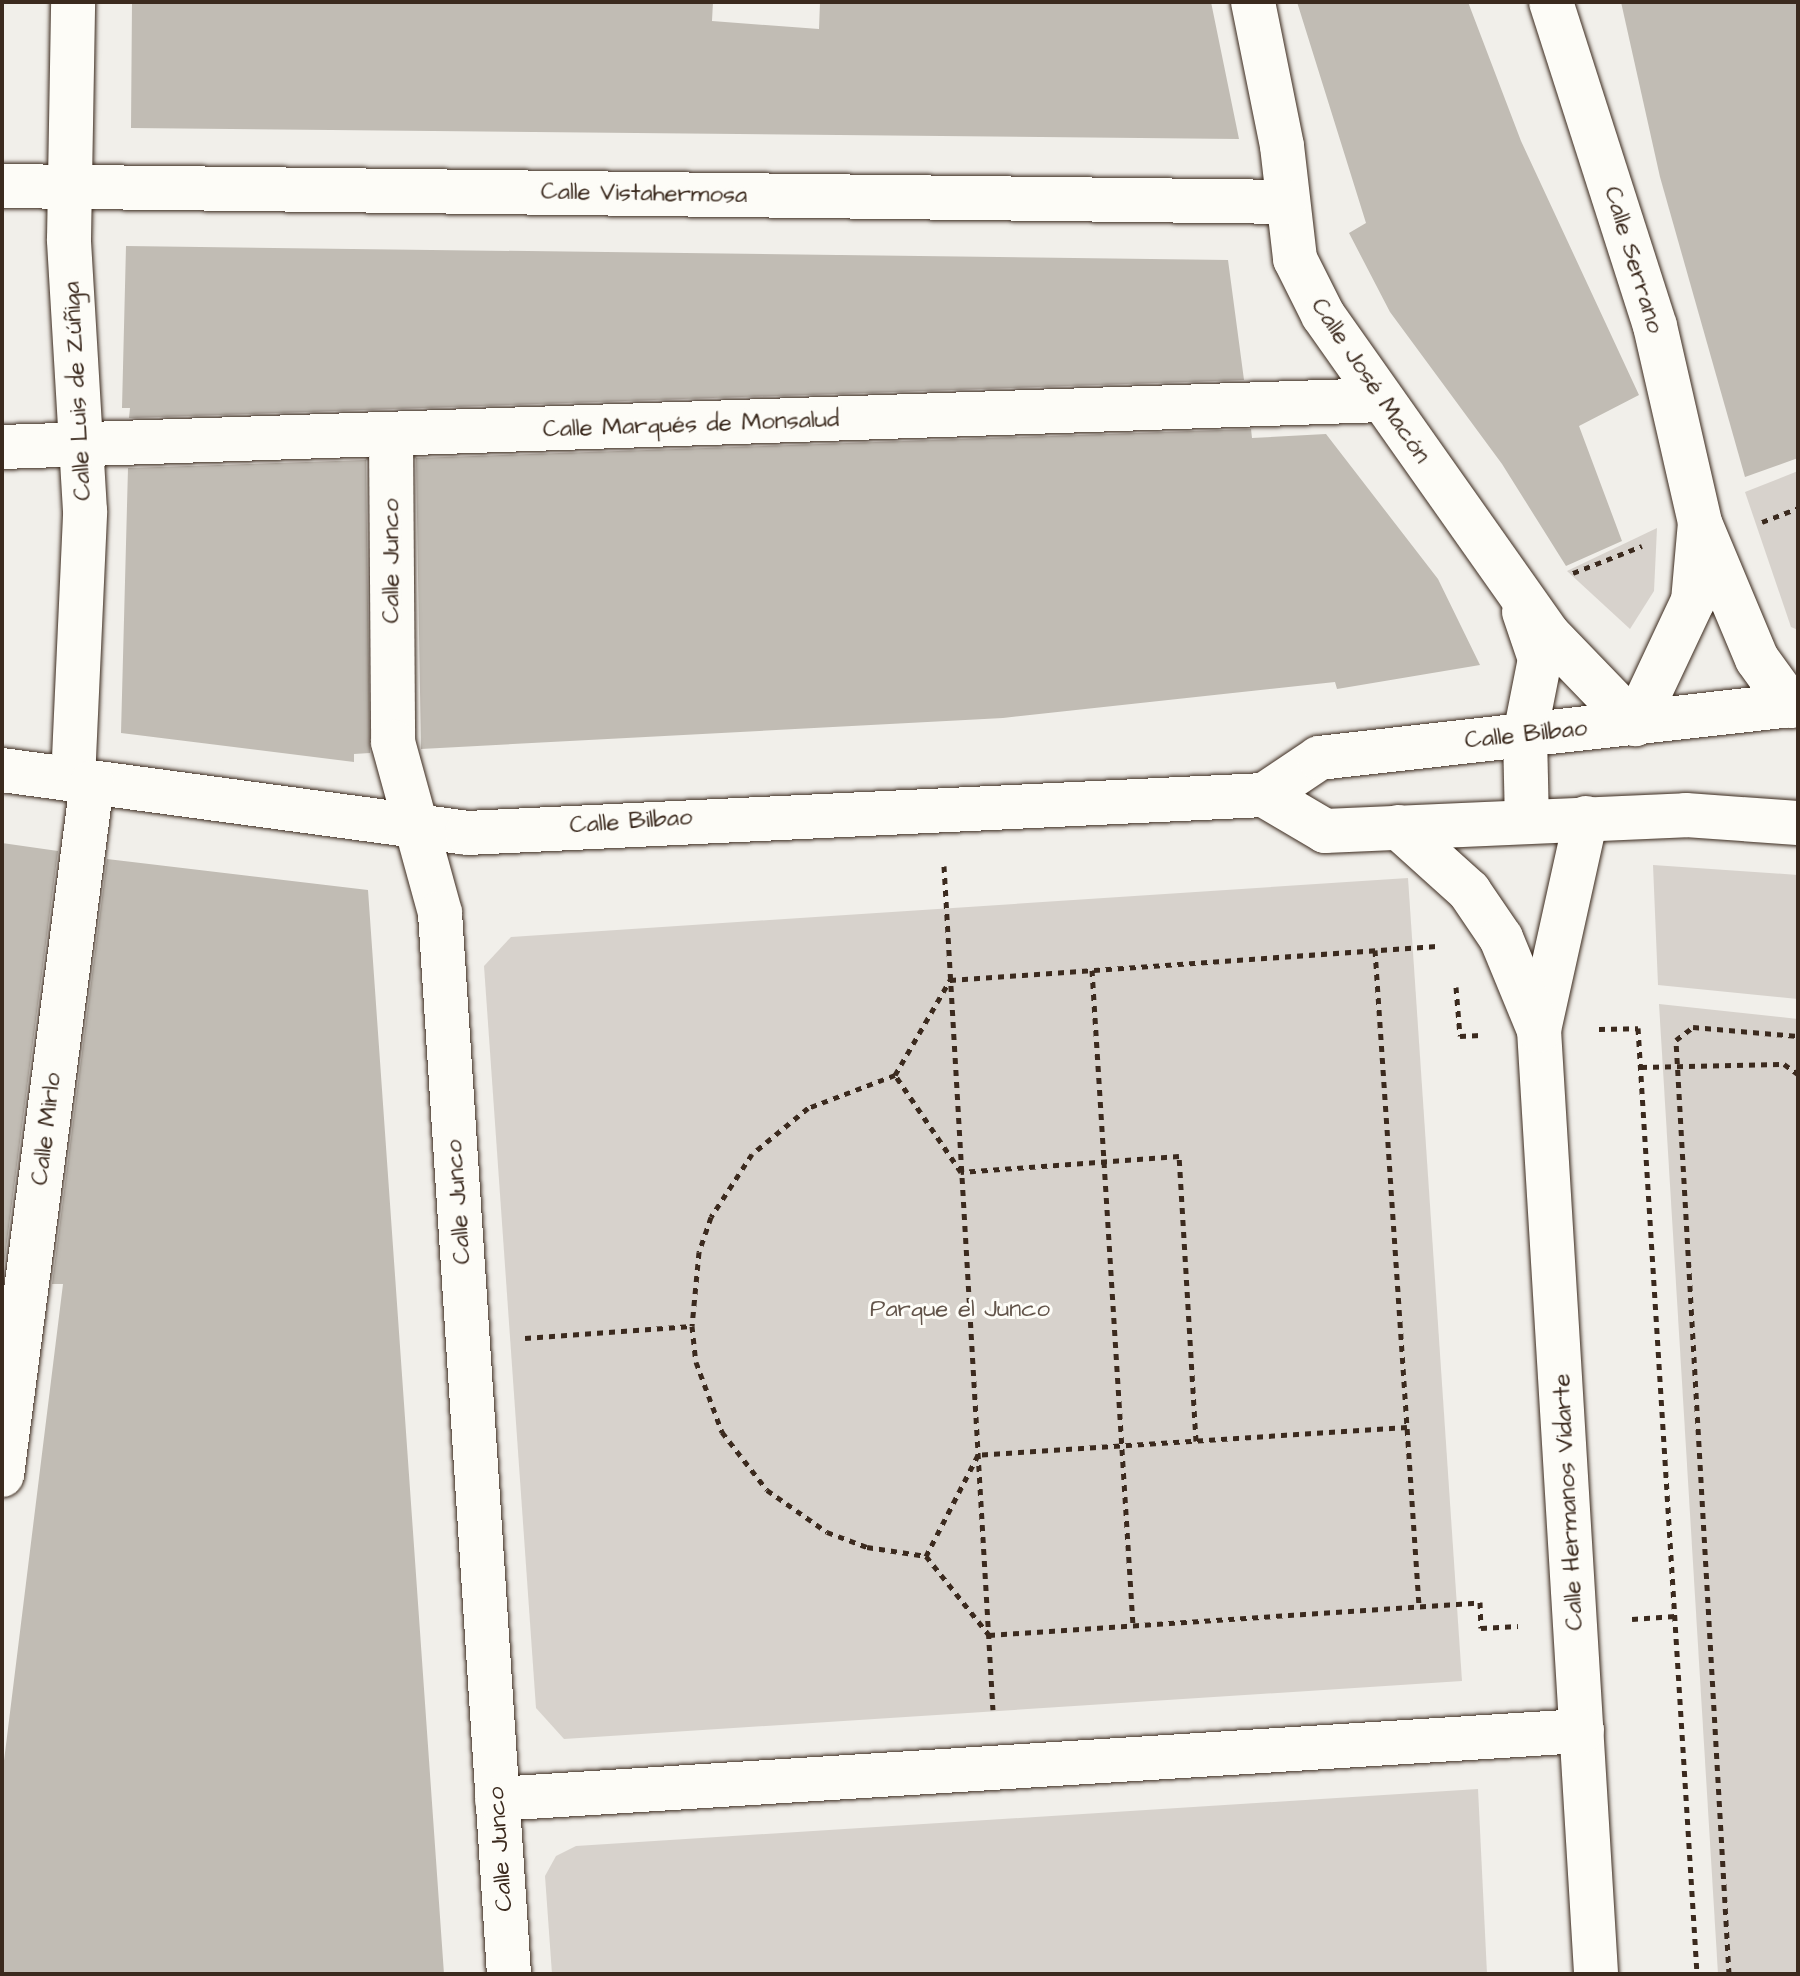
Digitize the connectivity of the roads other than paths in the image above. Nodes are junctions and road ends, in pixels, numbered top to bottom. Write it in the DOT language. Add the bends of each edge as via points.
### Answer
graph roads {
  1 [pos="73,2"];
  2 [pos="1253,2"];
  3 [pos="1551,2"];
  4 [pos="2,186"];
  5 [pos="70,187"];
  6 [pos="1285,202"];
  7 [pos="1380,400"];
  8 [pos="391,436"];
  9 [pos="2,447"];
  10 [pos="80,448"];
  11 [pos="1700,523"];
  12 [pos="1519,594"];
  13 [pos="1794,705"];
  14 [pos="1635,724"];
  15 [pos="1525,735"];
  16 [pos="2,770"];
  17 [pos="82,782"];
  18 [pos="1264,795"];
  19 [pos="1586,818"];
  20 [pos="1527,820"];
  21 [pos="1798,823"];
  22 [pos="1398,827"];
  23 [pos="419,829"];
  24 [pos="1539,1030"];
  25 [pos="2,1475"];
  26 [pos="1582,1731"];
  27 [pos="497,1799"];
  28 [pos="509,1974"];
  29 [pos="1596,1974"];
  1 -- 5 [label="street, Calle Luis de Zúñiga"];
  2 -- 6 [label="street, Calle José Macón" via="1282,146"];
  3 -- 11 [label="street, Calle Serrano" via="1655,326"];
  4 -- 5 [label="street, Calle Vistahermosa"];
  5 -- 6 [label="street, Calle Vistahermosa"];
  5 -- 10 [label="street, Calle Luis de Zúñiga"];
  6 -- 7 [label="street, Calle José Macón" via="1295,259 1323,315"];
  7 -- 8 [label="street, Calle Marqués de Monsalud"];
  7 -- 12 [label="street, Calle José Macón"];
  8 -- 10 [label="street, Calle Marqués de Monsalud"];
  8 -- 23 [label="street, Calle Junco" via="393,742"];
  9 -- 10 [label="street, Calle Marqués de Monsalud"];
  10 -- 17 [label="street, Calle Luis de Zúñiga" via="85,511"];
  11 -- 13 [label="street, Calle Serrano" via="1757,659"];
  11 -- 14 [label="street, Calle Serrano" via="1693,601"];
  12 -- 14 [label="street, Calle José Macón" via="1597,691"];
  12 -- 15 [label="street, Calle José Macón" via="1540,659"];
  13 -- 14 [label="street, Calle Bilbao"];
  14 -- 15 [label="street, Calle Bilbao"];
  15 -- 18 [label="street, Calle Bilbao" via="1319,758"];
  15 -- 20 [label="street, Calle José Macón"];
  16 -- 17 [label="street, Calle Bilbao"];
  17 -- 23 [label="street, Calle Bilbao"];
  17 -- 25 [label="street, Calle Mirlo"];
  18 -- 22 [label="street" via="1325,831"];
  18 -- 23 [label="street, Calle Bilbao" via="940,806 467,833"];
  19 -- 20 [label="street"];
  19 -- 21 [label="street" via="1686,815"];
  19 -- 24 [label="street, Calle Hermanos Vidarte"];
  20 -- 22 [label="street"];
  22 -- 24 [label="street, Calle Hermanos Vidarte" via="1469,891 1501,938"];
  23 -- 27 [label="street, Calle Junco" via="440,913"];
  24 -- 26 [label="street, Calle Hermanos Vidarte"];
  26 -- 27 [label="street"];
  26 -- 29 [label="street, Calle Hermanos Vidarte"];
  27 -- 28 [label="street, Calle Junco"];
}
